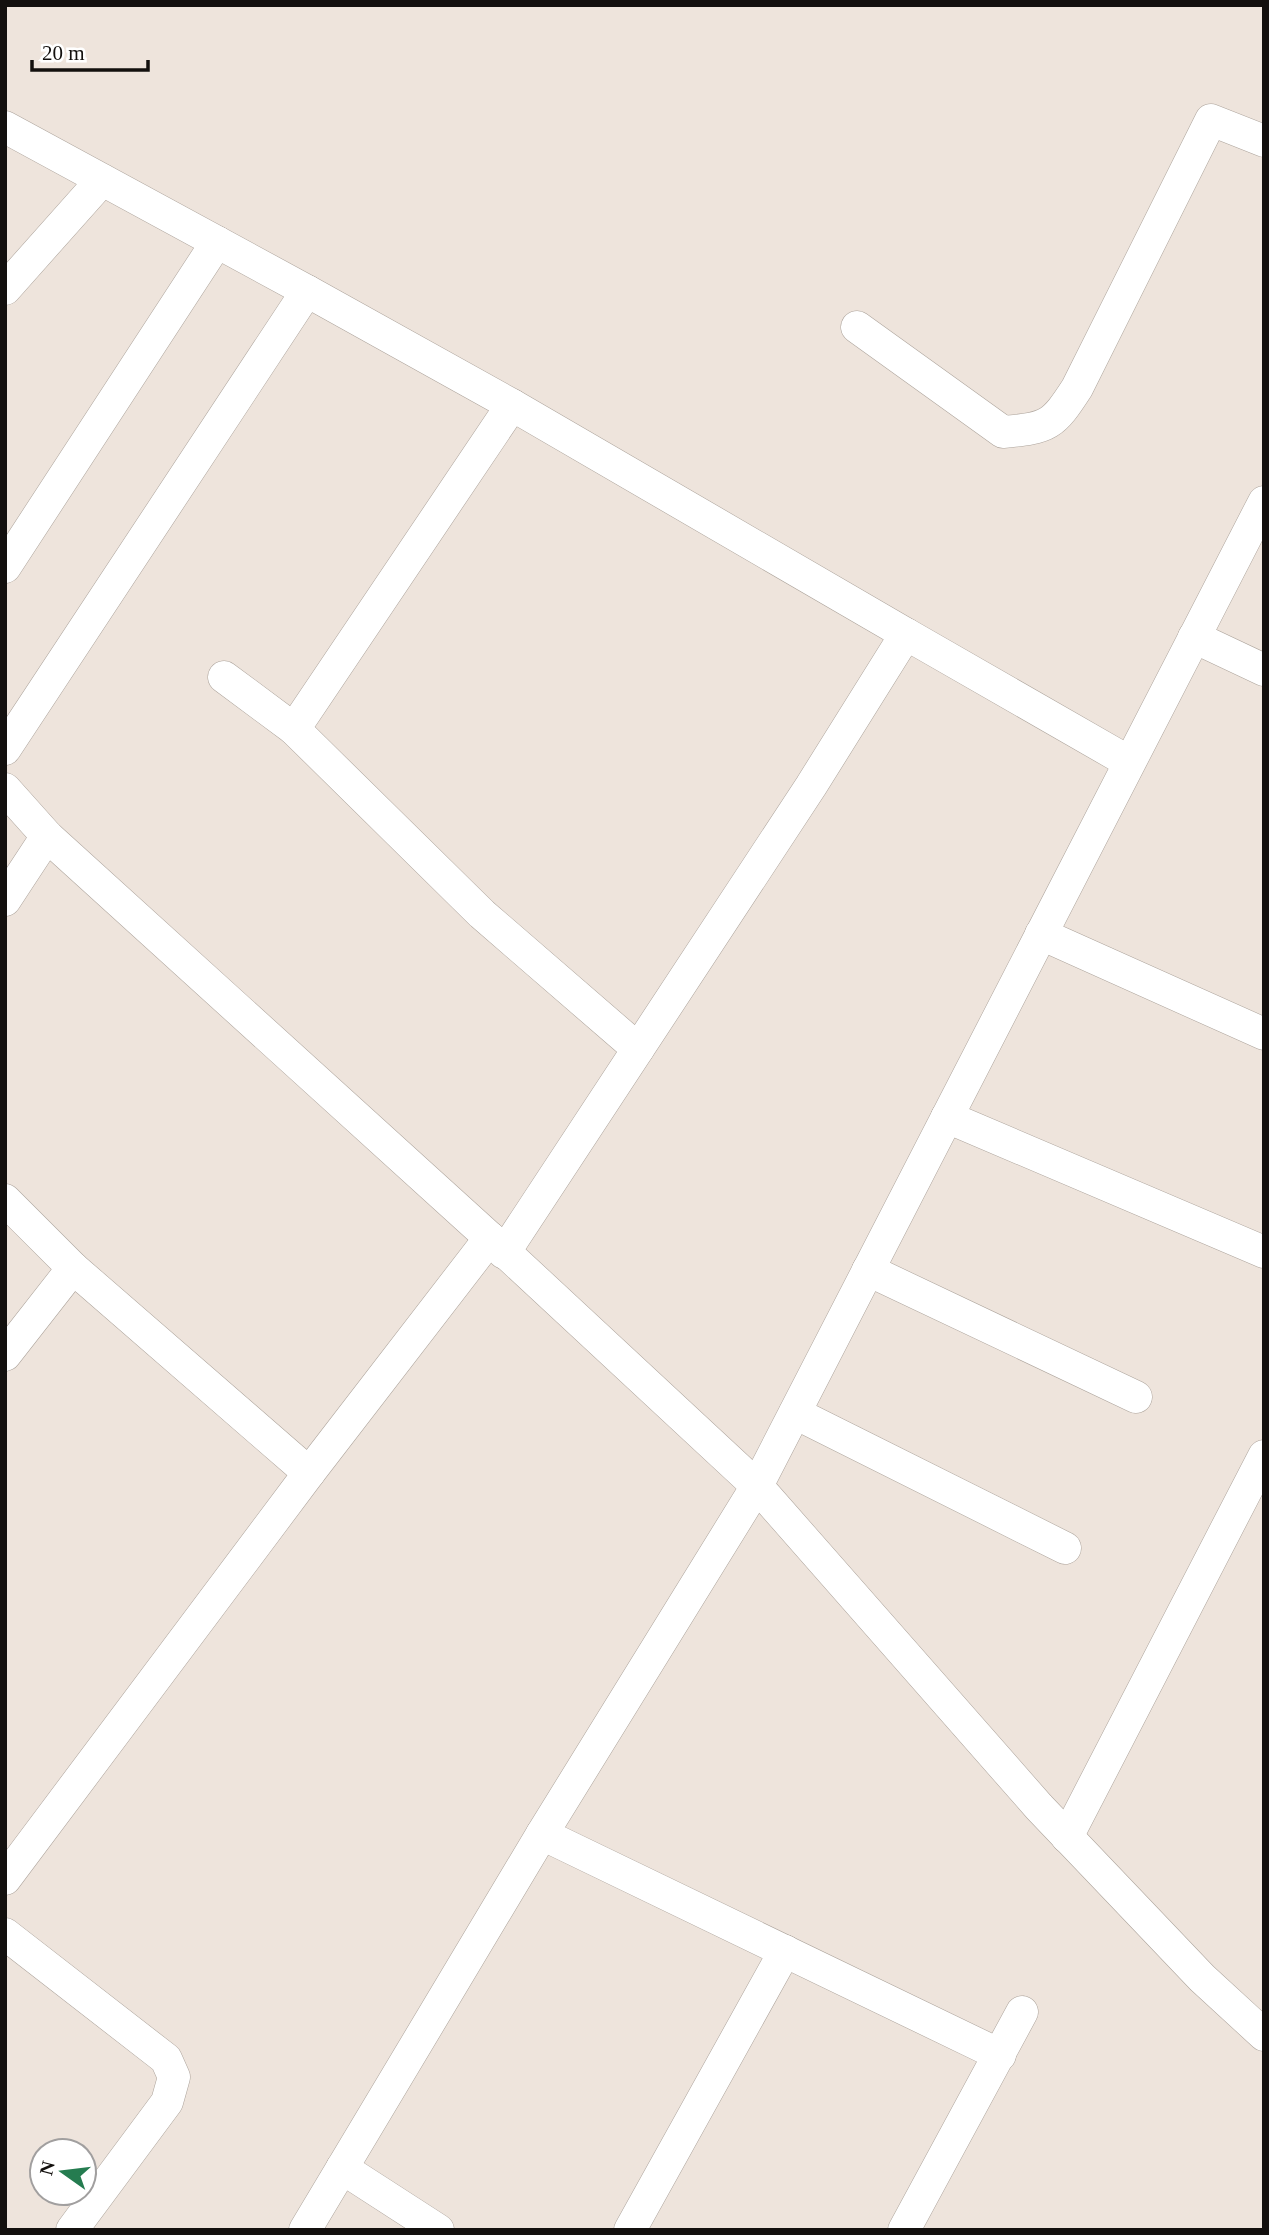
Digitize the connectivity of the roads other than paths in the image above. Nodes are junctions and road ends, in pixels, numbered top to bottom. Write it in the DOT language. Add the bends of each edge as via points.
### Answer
graph roads {
  1 [pos="5,127"];
  2 [pos="1264,141"];
  3 [pos="102,180"];
  4 [pos="217,242"];
  5 [pos="5,289"];
  6 [pos="307,291"];
  7 [pos="857,327"];
  8 [pos="512,405"];
  9 [pos="1264,502"];
  10 [pos="5,568"];
  11 [pos="906,634"];
  12 [pos="1194,637"];
  13 [pos="1264,670"];
  14 [pos="224,677"];
  15 [pos="294,729"];
  16 [pos="5,749"];
  17 [pos="1129,762"];
  18 [pos="5,789"];
  19 [pos="47,836"];
  20 [pos="5,900"];
  21 [pos="1041,934"];
  22 [pos="1264,1034"];
  23 [pos="638,1049"];
  24 [pos="947,1117"];
  25 [pos="5,1200"];
  26 [pos="497,1246"];
  27 [pos="1264,1252"];
  28 [pos="73,1268"];
  29 [pos="868,1270"];
  30 [pos="5,1355"];
  31 [pos="1136,1396"];
  32 [pos="795,1413"];
  33 [pos="1264,1457"];
  34 [pos="309,1473"];
  35 [pos="757,1486"];
  36 [pos="1065,1548"];
  37 [pos="542,1834"];
  38 [pos="1067,1837"];
  39 [pos="5,1879"];
  40 [pos="5,1934"];
  41 [pos="785,1951"];
  42 [pos="1022,2012"];
  43 [pos="1264,2035"];
  44 [pos="1000,2055"];
  45 [pos="342,2168"];
  46 [pos="72,2230"];
  47 [pos="305,2230"];
  48 [pos="438,2230"];
  49 [pos="630,2230"];
  50 [pos="904,2230"];
  1 -- 3 [label="street"];
  2 -- 7 [label="street" via="1211,120 1077,388 1056,420 1029,430 1003,432"];
  3 -- 4 [label="street"];
  3 -- 5 [label="street"];
  4 -- 6 [label="street"];
  4 -- 10 [label="street"];
  6 -- 8 [label="street"];
  6 -- 16 [label="street"];
  8 -- 11 [label="street"];
  8 -- 15 [label="street"];
  9 -- 12 [label="street"];
  11 -- 17 [label="street"];
  11 -- 23 [label="street"];
  12 -- 13 [label="street"];
  12 -- 17 [label="street"];
  14 -- 15 [label="street"];
  15 -- 23 [label="street" via="482,914"];
  17 -- 21 [label="street"];
  18 -- 19 [label="street"];
  19 -- 20 [label="street"];
  19 -- 26 [label="street"];
  21 -- 22 [label="street"];
  21 -- 24 [label="street"];
  23 -- 26 [label="street"];
  24 -- 27 [label="street"];
  24 -- 29 [label="street"];
  25 -- 28 [label="street"];
  26 -- 34 [label="street"];
  26 -- 35 [label="street"];
  28 -- 30 [label="street"];
  28 -- 34 [label="street"];
  29 -- 31 [label="street"];
  29 -- 32 [label="street"];
  32 -- 35 [label="street"];
  32 -- 36 [label="street"];
  33 -- 38 [label="street"];
  34 -- 39 [label="street"];
  35 -- 37 [label="street"];
  35 -- 38 [label="street"];
  37 -- 41 [label="street"];
  37 -- 45 [label="street"];
  38 -- 43 [label="street" via="1202,1978"];
  40 -- 46 [label="street" via="166,2059 174,2077 167,2102"];
  41 -- 44 [label="street"];
  41 -- 49 [label="street"];
  42 -- 44 [label="street"];
  44 -- 50 [label="street"];
  45 -- 47 [label="street"];
  45 -- 48 [label="street"];
}
